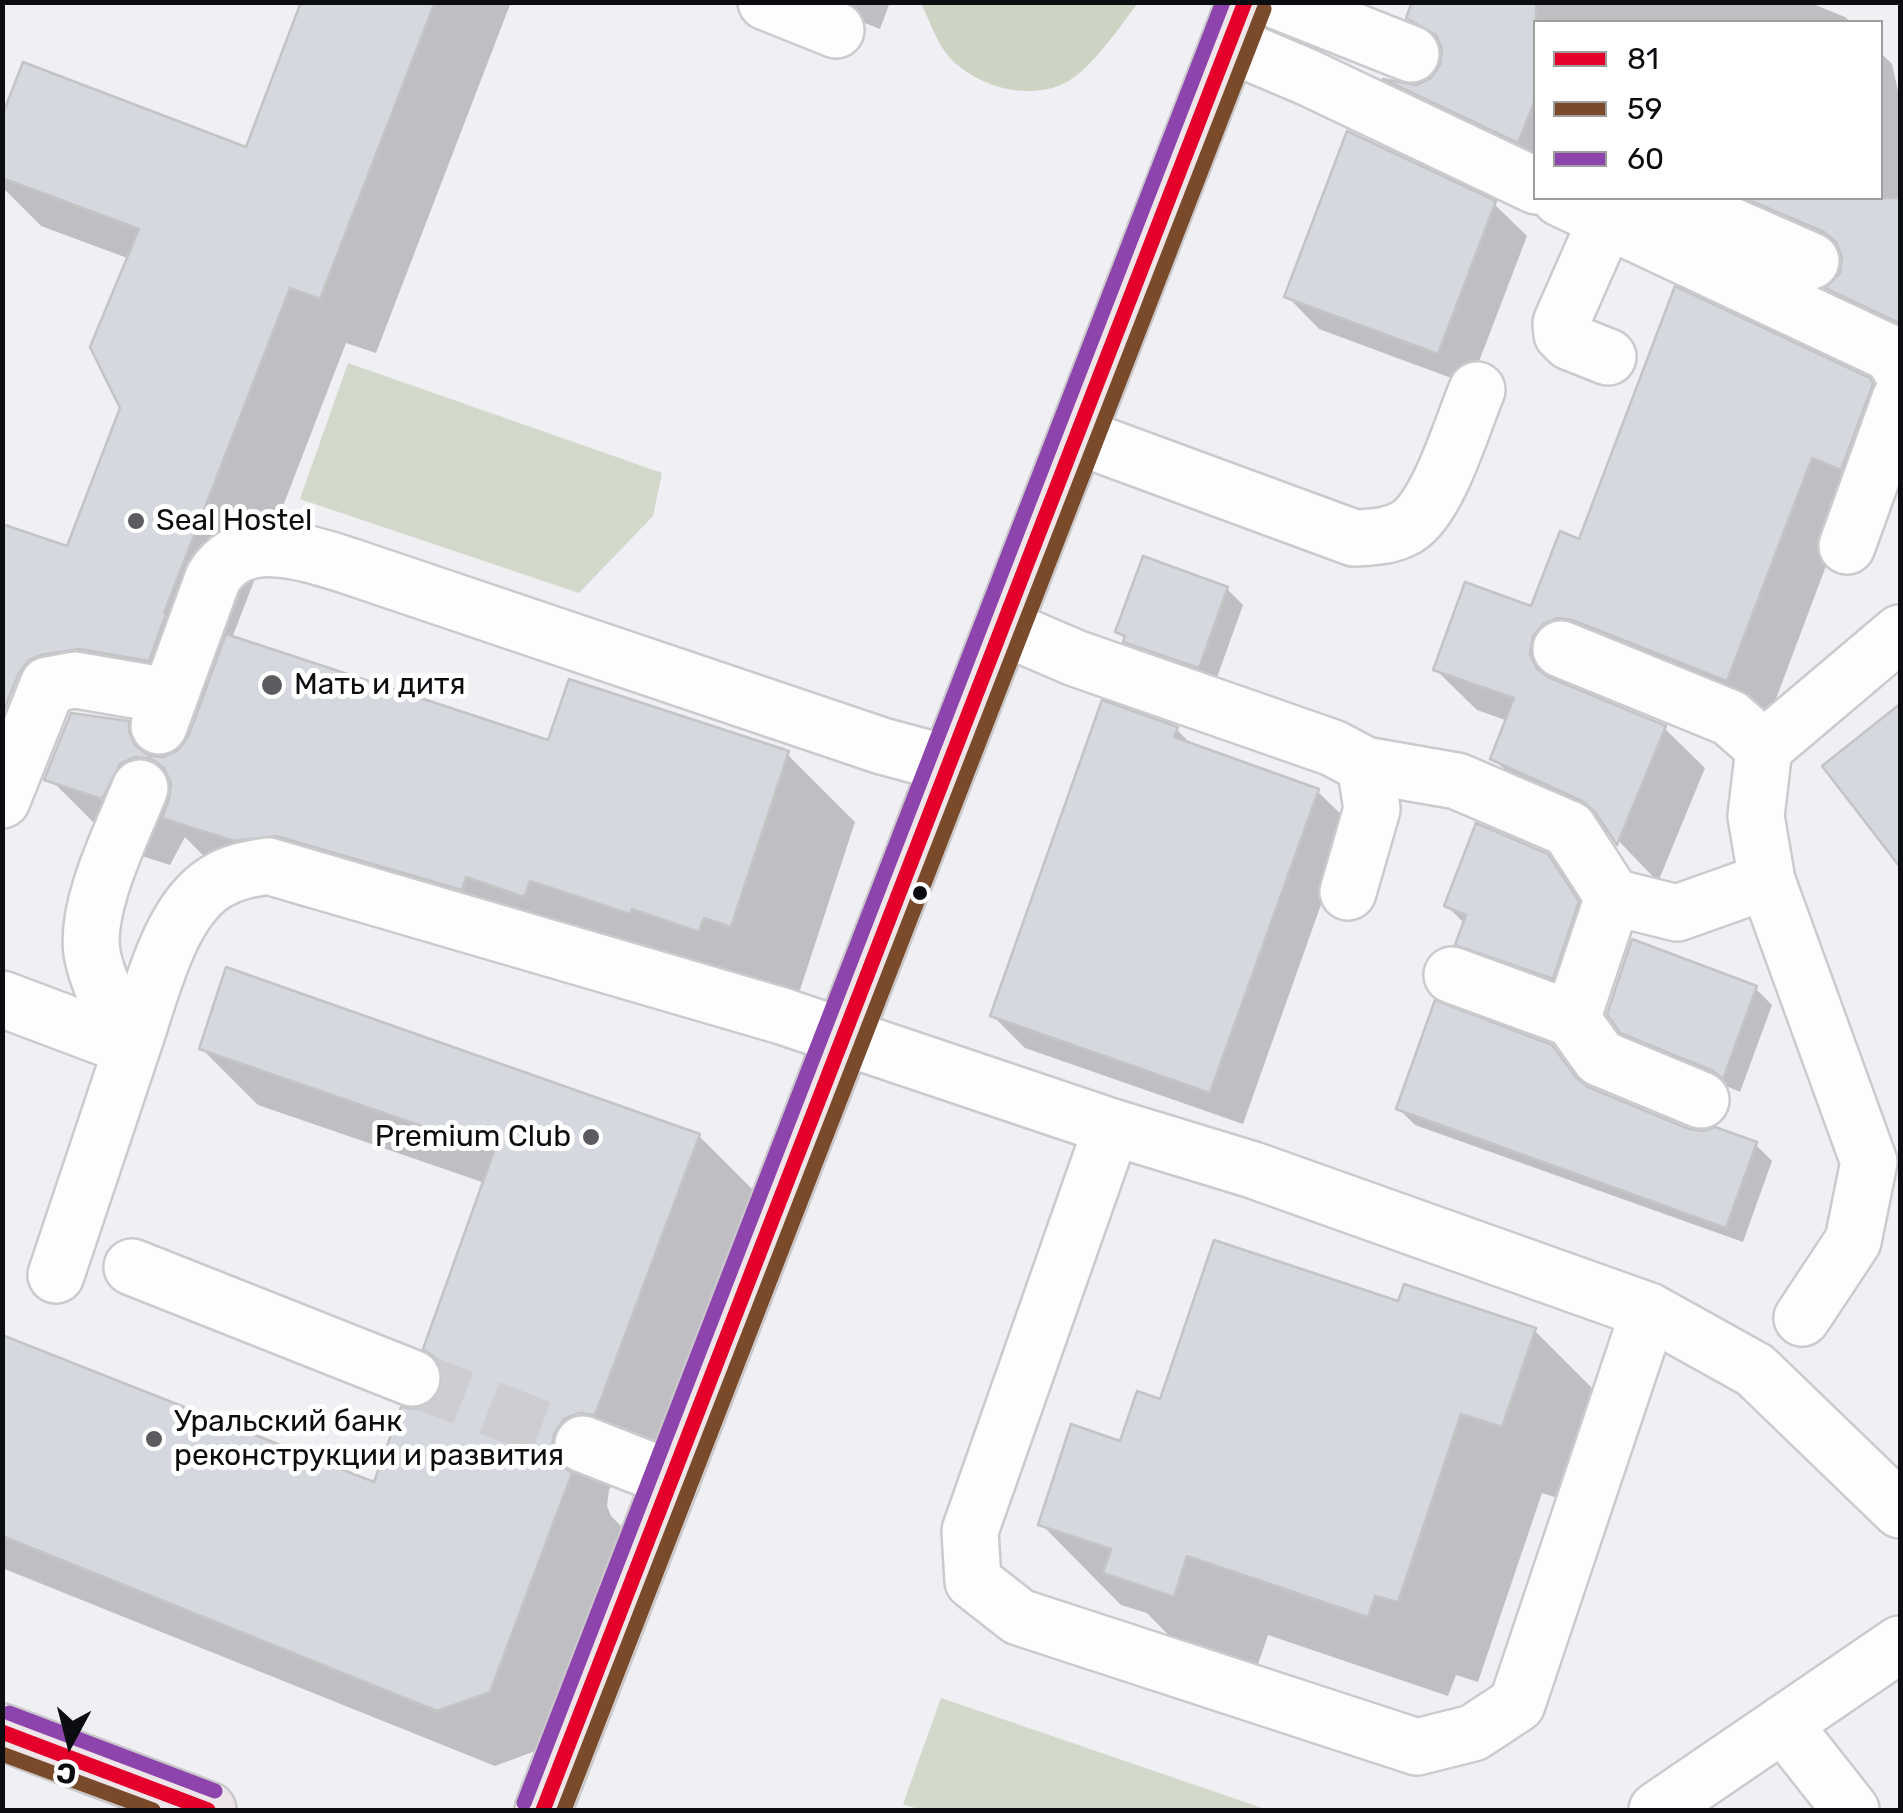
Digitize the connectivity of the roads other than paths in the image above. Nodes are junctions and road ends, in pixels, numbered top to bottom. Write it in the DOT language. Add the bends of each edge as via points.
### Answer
graph roads {
  1 [pos="766,2"];
  2 [pos="1280,2"];
  3 [pos="1237,23"];
  4 [pos="836,30"];
  5 [pos="1411,54"];
  6 [pos="1533,185"];
  7 [pos="1673,200"];
  8 [pos="1593,205"];
  9 [pos="1812,261"];
  10 [pos="1608,357"];
  11 [pos="1900,368"];
  12 [pos="1477,390"];
  13 [pos="1900,401"];
  14 [pos="1078,436"];
  15 [pos="1847,546"];
  16 [pos="1004,627"];
  17 [pos="1900,633"];
  18 [pos="1562,648"];
  19 [pos="1764,748"];
  20 [pos="949,764"];
  21 [pos="1365,766"];
  22 [pos="140,788"];
  23 [pos="2,800"];
  24 [pos="1767,881"];
  25 [pos="1348,892"];
  26 [pos="1613,897"];
  27 [pos="1452,975"];
  28 [pos="2,998"];
  29 [pos="1572,1019"];
  30 [pos="844,1037"];
  31 [pos="132,1048"];
  32 [pos="1702,1100"];
  33 [pos="1112,1127"];
  34 [pos="132,1268"];
  35 [pos="56,1275"];
  36 [pos="1649,1312"];
  37 [pos="1802,1318"];
  38 [pos="412,1378"];
  39 [pos="583,1444"];
  40 [pos="672,1479"];
  41 [pos="1900,1510"];
  42 [pos="1900,1644"];
  43 [pos="1782,1724"];
  44 [pos="5,1740"];
  45 [pos="208,1810"];
  46 [pos="543,1810"];
  47 [pos="1657,1810"];
  48 [pos="1851,1810"];
  1 -- 4 [label="lane"];
  2 -- 5 [label="lane"];
  3 -- 6 [label="lane" via="1307,77"];
  3 -- 14 [label="main road"];
  7 -- 9 [label="lane"];
  8 -- 10 [label="lane" via="1562,334"];
  8 -- 11 [label="lane" via="1892,354"];
  12 -- 14 [label="lane" via="1432,498 1410,525 1387,536 1354,538"];
  13 -- 15 [label="lane"];
  14 -- 16 [label="main road"];
  16 -- 20 [label="main road"];
  16 -- 21 [label="lane" via="1333,748"];
  17 -- 19 [label="lane"];
  18 -- 19 [label="lane" via="1730,718"];
  19 -- 24 [label="lane" via="1756,816"];
  20 -- 23 [label="lane" via="349,566 257,549 239,552 213,578 164,711 75,680 48,685"];
  20 -- 30 [label="main road"];
  21 -- 25 [label="lane" via="1372,809"];
  21 -- 26 [label="lane" via="1457,781 1569,829"];
  22 -- 31 [label="lane" via="90,925 104,993"];
  24 -- 26 [label="lane" via="1677,913"];
  24 -- 37 [label="lane" via="1869,1162 1853,1241"];
  26 -- 29 [label="lane"];
  27 -- 29 [label="lane"];
  28 -- 31 [label="lane"];
  29 -- 32 [label="lane" via="1600,1058"];
  30 -- 31 [label="lane" via="268,866 213,884 180,917"];
  30 -- 33 [label="lane"];
  30 -- 40 [label="main road"];
  31 -- 35 [label="lane"];
  33 -- 36 [label="lane" via="1254,1170"];
  33 -- 36 [label="lane" via="970,1530 973,1581 1018,1617 1418,1747 1473,1733 1517,1704"];
  34 -- 38 [label="lane"];
  36 -- 41 [label="lane" via="1755,1370"];
  39 -- 40 [label="lane"];
  40 -- 46 [label="main road"];
  42 -- 43 [label="lane"];
  43 -- 47 [label="lane"];
  43 -- 48 [label="lane"];
  44 -- 45 [label="main road"];
}
